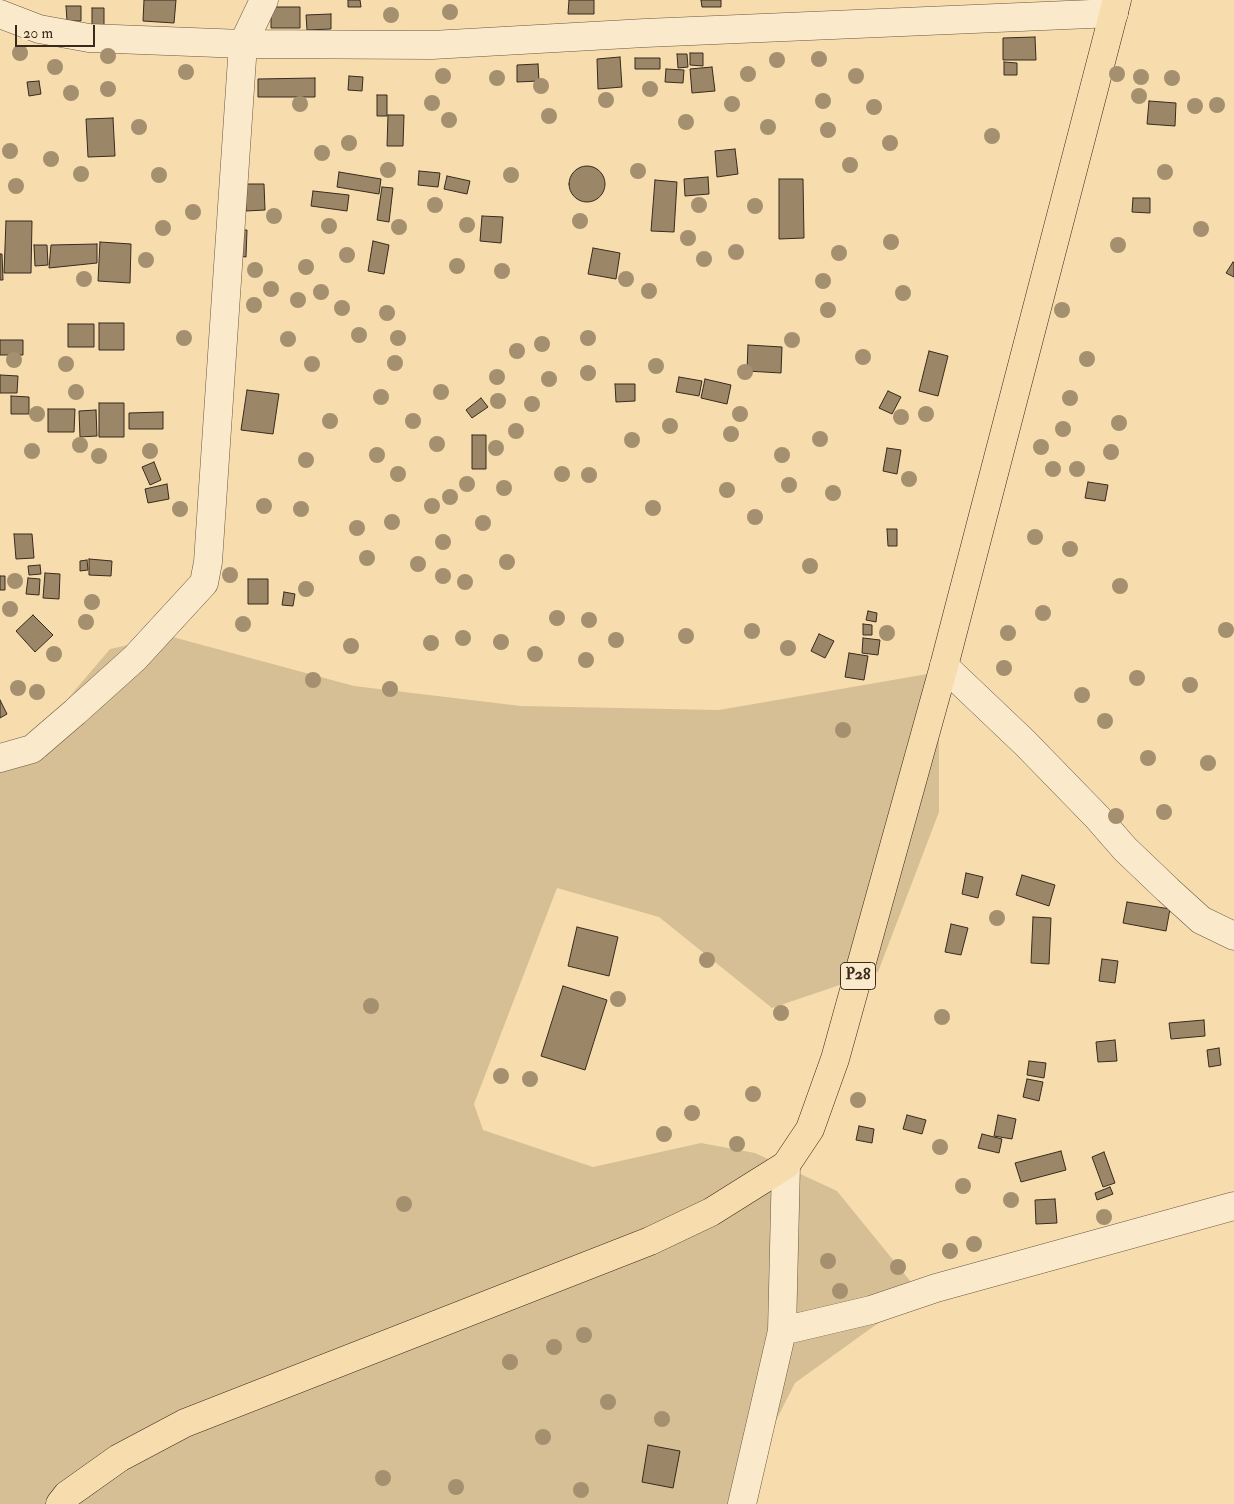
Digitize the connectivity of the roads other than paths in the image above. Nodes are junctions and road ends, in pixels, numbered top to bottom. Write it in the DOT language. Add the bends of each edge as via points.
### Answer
graph roads {
  1 [pos="264,0"];
  2 [pos="1116,6"];
  3 [pos="0,14"];
  4 [pos="243,44"];
  5 [pos="944,666"];
  6 [pos="0,758"];
  7 [pos="1234,936"];
  8 [pos="786,1165"];
  9 [pos="1234,1206"];
  10 [pos="782,1331"];
  11 [pos="60,1504"];
  12 [pos="742,1504"];
  1 -- 4 [label="street"];
  2 -- 4 [label="street" via="432,45"];
  2 -- 5 [label="main road, P28"];
  3 -- 4 [label="street" via="39,29 89,38"];
  4 -- 6 [label="street" via="209,552 204,583 135,658 32,749"];
  5 -- 7 [label="street" via="1168,890 1201,920"];
  5 -- 8 [label="main road, P28" via="835,1059 810,1129"];
  8 -- 10 [label="street"];
  8 -- 11 [label="main road, P28" via="711,1212 650,1241 185,1423 119,1458 67,1495"];
  9 -- 10 [label="street" via="936,1288 871,1310"];
  10 -- 12 [label="street"];
}
